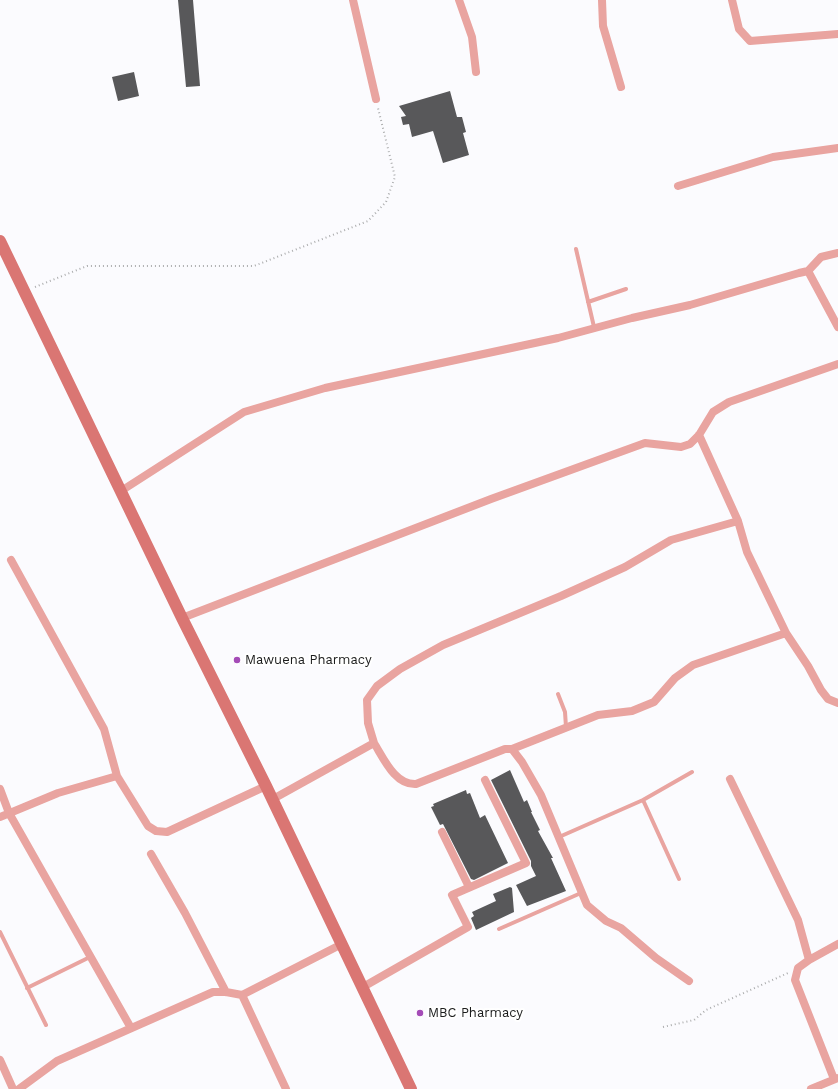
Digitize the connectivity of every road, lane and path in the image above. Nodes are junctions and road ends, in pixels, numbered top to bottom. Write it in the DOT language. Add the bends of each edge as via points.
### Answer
graph roads {
  1 [pos="354,0"];
  2 [pos="459,0"];
  3 [pos="602,0"];
  4 [pos="732,0"];
  5 [pos="838,34"];
  6 [pos="476,72"];
  7 [pos="621,87"];
  8 [pos="376,99"];
  9 [pos="838,148"];
  10 [pos="678,186"];
  11 [pos="0,241"];
  12 [pos="576,249"];
  13 [pos="838,253"];
  14 [pos="808,271"];
  15 [pos="626,289"];
  16 [pos="24,291"];
  17 [pos="588,302"];
  18 [pos="594,327"];
  19 [pos="838,327"];
  20 [pos="838,364"];
  21 [pos="699,435"];
  22 [pos="120,491"];
  23 [pos="738,521"];
  24 [pos="11,560"];
  25 [pos="182,618"];
  26 [pos="786,633"];
  27 [pos="558,694"];
  28 [pos="838,703"];
  29 [pos="566,727"];
  30 [pos="374,743"];
  31 [pos="512,749"];
  32 [pos="692,772"];
  33 [pos="117,776"];
  34 [pos="730,779"];
  35 [pos="485,780"];
  36 [pos="266,786"];
  37 [pos="0,789"];
  38 [pos="273,799"];
  39 [pos="643,800"];
  40 [pos="8,813"];
  41 [pos="0,817"];
  42 [pos="442,832"];
  43 [pos="558,837"];
  44 [pos="151,854"];
  45 [pos="679,879"];
  46 [pos="469,887"];
  47 [pos="582,893"];
  48 [pos="499,930"];
  49 [pos="0,932"];
  50 [pos="342,944"];
  51 [pos="838,944"];
  52 [pos="90,957"];
  53 [pos="809,960"];
  54 [pos="798,968"];
  55 [pos="689,981"];
  56 [pos="363,987"];
  57 [pos="27,988"];
  58 [pos="226,992"];
  59 [pos="242,995"];
  60 [pos="46,1025"];
  61 [pos="663,1027"];
  62 [pos="131,1028"];
  63 [pos="0,1060"];
  64 [pos="836,1078"];
  65 [pos="13,1089"];
  66 [pos="19,1089"];
  67 [pos="286,1089"];
  68 [pos="411,1089"];
  69 [pos="812,1089"];
  1 -- 8 [label="street"];
  2 -- 6 [label="street" via="472,36"];
  3 -- 7 [label="street" via="603,26"];
  4 -- 5 [label="street" via="739,29 750,41"];
  8 -- 16 [label="path" via="395,177 386,202 368,221 254,266 87,266"];
  9 -- 10 [label="street" via="773,157"];
  11 -- 16 [label="main road"];
  12 -- 17 [label="lane"];
  13 -- 14 [label="street" via="821,257"];
  14 -- 18 [label="street" via="690,305"];
  14 -- 19 [label="street"];
  15 -- 17 [label="lane"];
  16 -- 22 [label="main road"];
  17 -- 18 [label="lane"];
  18 -- 22 [label="street" via="558,338 325,388 244,412"];
  20 -- 21 [label="street" via="729,402 713,412"];
  21 -- 23 [label="street"];
  21 -- 25 [label="street" via="690,444 681,448 645,443 491,499"];
  22 -- 25 [label="main road"];
  23 -- 26 [label="street" via="747,552"];
  23 -- 30 [label="street" via="671,540 625,567 443,645 400,669 377,686 367,700 368,723"];
  24 -- 33 [label="street" via="104,729"];
  25 -- 36 [label="main road"];
  26 -- 28 [label="street" via="821,690 828,699"];
  26 -- 29 [label="street" via="693,665 675,678 654,702 632,711 605,714"];
  27 -- 29 [label="lane" via="565,712"];
  29 -- 31 [label="street"];
  30 -- 31 [label="street" via="399,780 407,784 416,784 505,749"];
  30 -- 38 [label="street"];
  31 -- 43 [label="street" via="541,795"];
  32 -- 39 [label="lane"];
  33 -- 36 [label="street" via="148,826 156,831 167,832"];
  33 -- 40 [label="street" via="58,793"];
  34 -- 53 [label="street" via="798,920"];
  35 -- 46 [label="street" via="526,863"];
  36 -- 38 [label="main road"];
  37 -- 40 [label="street"];
  38 -- 50 [label="main road"];
  39 -- 43 [label="lane"];
  39 -- 45 [label="lane"];
  40 -- 41 [label="street"];
  40 -- 52 [label="street"];
  42 -- 46 [label="street"];
  43 -- 47 [label="street"];
  44 -- 58 [label="street"];
  46 -- 56 [label="street" via="452,895 468,927"];
  47 -- 48 [label="lane"];
  47 -- 55 [label="street" via="587,905 606,921 621,928 656,958"];
  49 -- 57 [label="lane"];
  50 -- 56 [label="main road"];
  50 -- 59 [label="street"];
  51 -- 53 [label="street"];
  52 -- 57 [label="lane"];
  52 -- 62 [label="street"];
  53 -- 54 [label="street"];
  54 -- 61 [label="path" via="706,1010 694,1020"];
  54 -- 64 [label="street" via="795,980"];
  56 -- 68 [label="main road"];
  57 -- 60 [label="lane"];
  58 -- 59 [label="street"];
  58 -- 62 [label="street" via="213,992"];
  59 -- 67 [label="street"];
  62 -- 66 [label="street" via="57,1061"];
  63 -- 65 [label="street"];
  64 -- 69 [label="street"];
}
